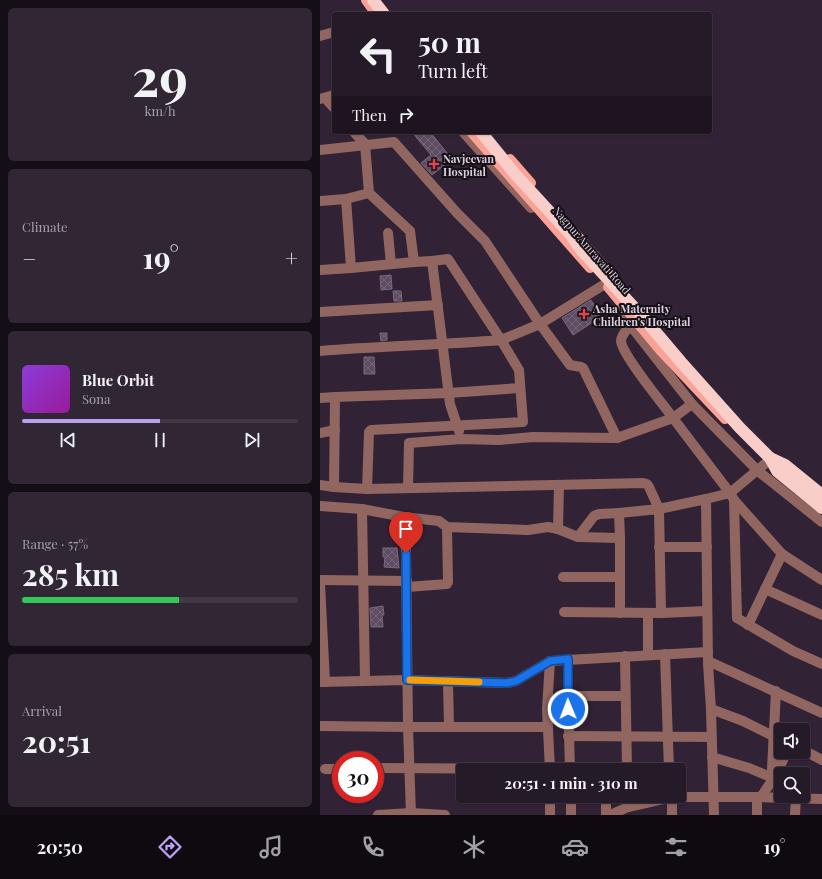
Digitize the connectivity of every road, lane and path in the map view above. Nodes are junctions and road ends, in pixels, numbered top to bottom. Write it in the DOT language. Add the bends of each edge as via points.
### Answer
graph roads {
  1 [pos="366,0"];
  2 [pos="373,0"];
  3 [pos="380,0"];
  4 [pos="375,12"];
  5 [pos="382,12"];
  6 [pos="389,12"];
  7 [pos="332,33"];
  8 [pos="320,36"];
  9 [pos="326,97"];
  10 [pos="332,105"];
  11 [pos="356,134"];
  12 [pos="465,134"];
  13 [pos="473,134"];
  14 [pos="483,134"];
  15 [pos="488,134"];
  16 [pos="365,144"];
  17 [pos="320,150"];
  18 [pos="369,193"];
  19 [pos="346,199"];
  20 [pos="320,201"];
  21 [pos="542,213"];
  22 [pos="388,233"];
  23 [pos="432,261"];
  24 [pos="414,262"];
  25 [pos="391,264"];
  26 [pos="351,268"];
  27 [pos="320,270"];
  28 [pos="605,284"];
  29 [pos="621,303"];
  30 [pos="438,306"];
  31 [pos="320,312"];
  32 [pos="540,324"];
  33 [pos="630,325"];
  34 [pos="501,340"];
  35 [pos="442,344"];
  36 [pos="320,351"];
  37 [pos="520,388"];
  38 [pos="449,393"];
  39 [pos="335,397"];
  40 [pos="320,398"];
  41 [pos="692,404"];
  42 [pos="673,418"];
  43 [pos="458,425"];
  44 [pos="336,430"];
  45 [pos="320,433"];
  46 [pos="617,438"];
  47 [pos="461,439"];
  48 [pos="769,460"];
  49 [pos="781,468"];
  50 [pos="758,470"];
  51 [pos="320,485"];
  52 [pos="559,485"];
  53 [pos="334,487"];
  54 [pos="408,488"];
  55 [pos="367,490"];
  56 [pos="822,495"];
  57 [pos="732,497"];
  58 [pos="706,499"];
  59 [pos="320,506"];
  60 [pos="822,508"];
  61 [pos="362,509"];
  62 [pos="659,509"];
  63 [pos="619,513"];
  64 [pos="404,517"];
  65 [pos="822,522"];
  66 [pos="447,527"];
  67 [pos="558,529"];
  68 [pos="578,537"];
  69 [pos="620,538"];
  70 [pos="659,547"];
  71 [pos="707,547"];
  72 [pos="782,554"];
  73 [pos="563,577"];
  74 [pos="620,577"];
  75 [pos="320,580"];
  76 [pos="363,580"];
  77 [pos="822,580"];
  78 [pos="320,584"];
  79 [pos="407,584"];
  80 [pos="765,589"];
  81 [pos="564,612"];
  82 [pos="707,612"];
  83 [pos="620,613"];
  84 [pos="648,613"];
  85 [pos="661,613"];
  86 [pos="822,614"];
  87 [pos="748,625"];
  88 [pos="665,654"];
  89 [pos="648,655"];
  90 [pos="625,656"];
  91 [pos="708,657"];
  92 [pos="568,659"];
  93 [pos="550,661"];
  94 [pos="822,664"];
  95 [pos="366,680"];
  96 [pos="407,680"];
  97 [pos="322,682"];
  98 [pos="448,682"];
  99 [pos="776,691"];
  100 [pos="568,696"];
  101 [pos="625,696"];
  102 [pos="711,709"];
  103 [pos="822,713"];
  104 [pos="777,723"];
  105 [pos="320,726"];
  106 [pos="408,727"];
  107 [pos="448,727"];
  108 [pos="548,727"];
  109 [pos="568,736"];
  110 [pos="627,736"];
  111 [pos="669,736"];
  112 [pos="774,736"];
  113 [pos="711,737"];
  114 [pos="810,754"];
  115 [pos="712,757"];
  116 [pos="774,757"];
  117 [pos="822,760"];
  118 [pos="550,763"];
  119 [pos="570,763"];
  120 [pos="627,763"];
  121 [pos="669,763"];
  122 [pos="384,768"];
  123 [pos="410,768"];
  124 [pos="324,769"];
  125 [pos="332,769"];
  126 [pos="456,769"];
  127 [pos="774,777"];
  128 [pos="686,796"];
  129 [pos="713,797"];
  130 [pos="759,797"];
  131 [pos="774,797"];
  132 [pos="810,799"];
  133 [pos="822,799"];
  134 [pos="550,803"];
  135 [pos="571,803"];
  136 [pos="606,803"];
  137 [pos="628,803"];
  138 [pos="643,803"];
  139 [pos="671,803"];
  140 [pos="796,803"];
  141 [pos="628,807"];
  142 [pos="411,814"];
  143 [pos="378,815"];
  144 [pos="445,815"];
  145 [pos="550,815"];
  146 [pos="571,815"];
  147 [pos="606,815"];
  148 [pos="610,815"];
  149 [pos="672,815"];
  150 [pos="714,815"];
  151 [pos="756,815"];
  152 [pos="796,815"];
  1 -- 4 [label="main road"];
  2 -- 5 [label="highway"];
  3 -- 6 [label="main road"];
  7 -- 8 [label="street"];
  9 -- 10 [label="street"];
  11 -- 16 [label="street"];
  12 -- 21 [label="street" via="531,208"];
  13 -- 21 [label="main road, Nagpur Amravati Road"];
  14 -- 48 [label="highway" via="582,251"];
  15 -- 49 [label="main road, Nagpur Amravati Road"];
  16 -- 17 [label="street"];
  16 -- 18 [label="street"];
  16 -- 32 [label="street" via="394,142 485,241"];
  18 -- 19 [label="street"];
  18 -- 24 [label="street" via="410,231"];
  19 -- 20 [label="street"];
  19 -- 26 [label="street"];
  21 -- 28 [label="main road, Nagpur Amravati Road"];
  22 -- 25 [label="street"];
  23 -- 24 [label="street"];
  23 -- 30 [label="street"];
  23 -- 34 [label="street" via="448,260"];
  24 -- 25 [label="street"];
  25 -- 26 [label="street"];
  26 -- 27 [label="street"];
  28 -- 29 [label="main road, Nagpur Amravati Road"];
  28 -- 32 [label="street"];
  29 -- 33 [label="street"];
  29 -- 48 [label="main road, Nagpur Amravati Road" via="703,397"];
  30 -- 31 [label="street"];
  30 -- 35 [label="street"];
  32 -- 34 [label="street"];
  32 -- 46 [label="street" via="570,365 583,368"];
  33 -- 41 [label="street"];
  33 -- 42 [label="street" via="622,336 623,348"];
  34 -- 35 [label="street"];
  34 -- 37 [label="street" via="519,370"];
  35 -- 36 [label="street"];
  35 -- 38 [label="street"];
  37 -- 38 [label="street"];
  37 -- 43 [label="street" via="523,422"];
  38 -- 39 [label="street"];
  38 -- 43 [label="street" via="450,404"];
  39 -- 40 [label="street"];
  39 -- 44 [label="street"];
  41 -- 42 [label="street"];
  41 -- 50 [label="street"];
  42 -- 46 [label="street"];
  42 -- 57 [label="street"];
  43 -- 47 [label="street"];
  43 -- 55 [label="street" via="371,430"];
  44 -- 45 [label="street"];
  44 -- 53 [label="street"];
  46 -- 47 [label="street"];
  47 -- 54 [label="street" via="409,443"];
  48 -- 49 [label="highway, Nagpur Amravati Road"];
  48 -- 50 [label="street"];
  49 -- 56 [label="highway, Nagpur Amravati Road"];
  49 -- 60 [label="highway, Nagpur Amravati Road"];
  50 -- 57 [label="street"];
  50 -- 65 [label="street"];
  51 -- 53 [label="street"];
  52 -- 54 [label="street"];
  52 -- 62 [label="street" via="647,484"];
  52 -- 67 [label="street"];
  53 -- 55 [label="street"];
  54 -- 55 [label="street"];
  57 -- 58 [label="street"];
  57 -- 72 [label="street"];
  57 -- 87 [label="street" via="737,618"];
  58 -- 62 [label="street"];
  58 -- 71 [label="street"];
  59 -- 61 [label="street"];
  61 -- 64 [label="street"];
  61 -- 76 [label="street"];
  62 -- 63 [label="street"];
  62 -- 70 [label="street"];
  63 -- 68 [label="street" via="594,516"];
  63 -- 69 [label="street"];
  64 -- 66 [label="street" via="439,520"];
  64 -- 79 [label="street"];
  66 -- 67 [label="street"];
  66 -- 79 [label="street" via="447,584"];
  67 -- 68 [label="street"];
  68 -- 69 [label="street"];
  69 -- 74 [label="street"];
  70 -- 71 [label="street"];
  70 -- 85 [label="street"];
  71 -- 82 [label="street"];
  72 -- 77 [label="street"];
  72 -- 80 [label="street"];
  73 -- 74 [label="street"];
  74 -- 83 [label="street"];
  75 -- 76 [label="street"];
  76 -- 79 [label="street"];
  76 -- 95 [label="street"];
  78 -- 97 [label="street"];
  79 -- 96 [label="street"];
  80 -- 86 [label="street"];
  80 -- 87 [label="street"];
  81 -- 83 [label="street"];
  82 -- 85 [label="street"];
  82 -- 91 [label="street"];
  83 -- 84 [label="street"];
  84 -- 85 [label="street"];
  84 -- 89 [label="street"];
  87 -- 94 [label="street" via="792,651"];
  88 -- 89 [label="street"];
  88 -- 91 [label="street"];
  88 -- 111 [label="street"];
  89 -- 90 [label="street"];
  90 -- 92 [label="street"];
  90 -- 101 [label="street"];
  91 -- 99 [label="street"];
  91 -- 102 [label="street"];
  92 -- 93 [label="street"];
  92 -- 100 [label="street"];
  93 -- 98 [label="street" via="516,681 507,683"];
  93 -- 108 [label="street"];
  95 -- 96 [label="street"];
  95 -- 97 [label="street"];
  96 -- 98 [label="street"];
  96 -- 106 [label="street"];
  98 -- 107 [label="street"];
  99 -- 103 [label="street"];
  99 -- 104 [label="street"];
  100 -- 101 [label="street"];
  100 -- 109 [label="street"];
  101 -- 110 [label="street"];
  102 -- 112 [label="street"];
  102 -- 113 [label="street"];
  105 -- 106 [label="street"];
  106 -- 107 [label="street"];
  106 -- 123 [label="street"];
  107 -- 108 [label="street"];
  108 -- 118 [label="street"];
  109 -- 110 [label="street"];
  109 -- 119 [label="street"];
  110 -- 111 [label="street"];
  110 -- 120 [label="street"];
  111 -- 113 [label="street"];
  111 -- 121 [label="street"];
  113 -- 115 [label="street"];
  114 -- 117 [label="street"];
  115 -- 127 [label="street"];
  115 -- 129 [label="street"];
  116 -- 127 [label="street"];
  122 -- 123 [label="street"];
  123 -- 126 [label="street"];
  123 -- 142 [label="street"];
  124 -- 125 [label="street"];
  127 -- 130 [label="street"];
  128 -- 129 [label="street"];
  129 -- 130 [label="street"];
  129 -- 150 [label="street"];
  130 -- 131 [label="street"];
  130 -- 151 [label="street"];
  132 -- 133 [label="street"];
  134 -- 145 [label="street"];
  135 -- 146 [label="street"];
  136 -- 147 [label="street"];
  137 -- 141 [label="street"];
  138 -- 141 [label="street"];
  139 -- 149 [label="street"];
  140 -- 152 [label="street"];
  141 -- 148 [label="street"];
  142 -- 143 [label="street"];
  142 -- 144 [label="street"];
}
